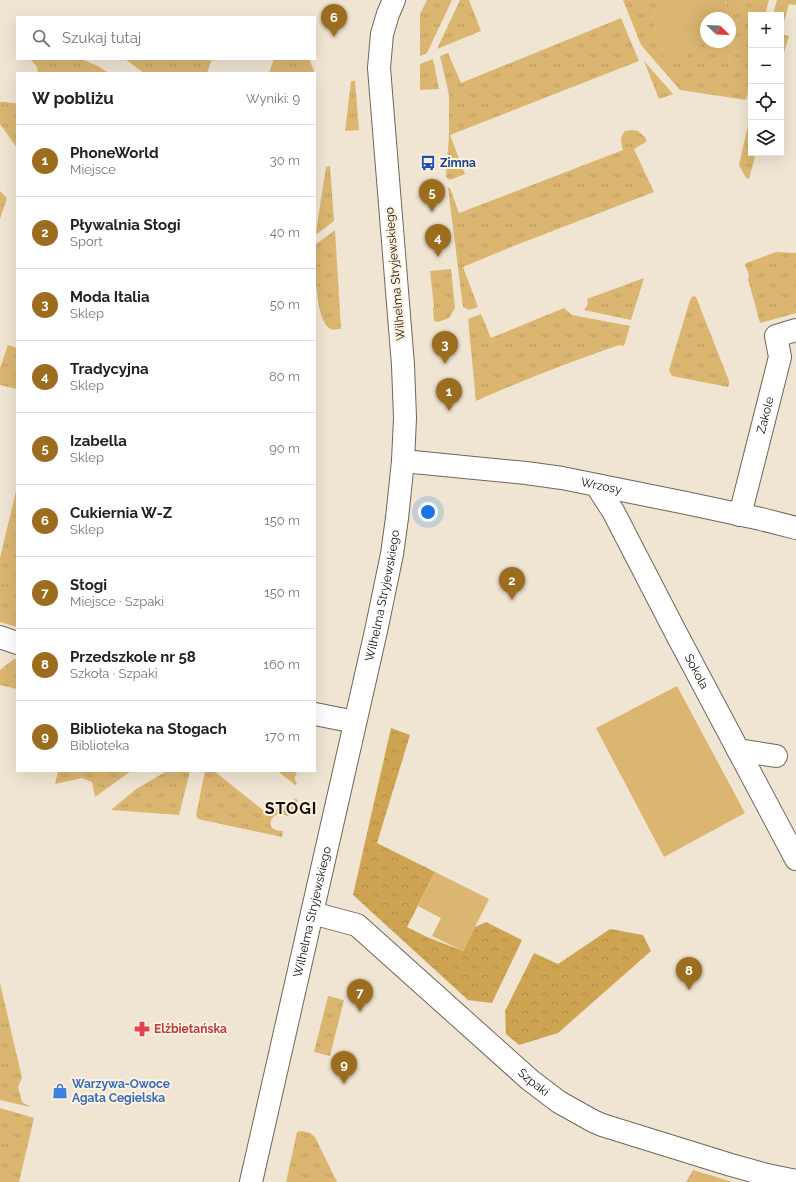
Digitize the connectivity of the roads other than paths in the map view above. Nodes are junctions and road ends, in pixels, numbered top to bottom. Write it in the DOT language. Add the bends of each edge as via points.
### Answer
graph roads {
  1 [pos="394,0"];
  2 [pos="796,330"];
  3 [pos="403,460"];
  4 [pos="596,485"];
  5 [pos="740,515"];
  6 [pos="796,528"];
  7 [pos="0,637"];
  8 [pos="16,643"];
  9 [pos="316,714"];
  10 [pos="355,722"];
  11 [pos="738,750"];
  12 [pos="776,756"];
  13 [pos="796,859"];
  14 [pos="312,914"];
  15 [pos="796,1181"];
  16 [pos="251,1182"];
  1 -- 3 [label="street, Wilhelma Stryjewskiego" via="382,34 379,68 403,365"];
  2 -- 5 [label="street, Zakole" via="776,336 780,357"];
  3 -- 4 [label="street, Wrzosy" via="526,473"];
  3 -- 10 [label="street, Wilhelma Stryjewskiego" via="392,554"];
  4 -- 5 [label="street, Wrzosy"];
  4 -- 11 [label="street, Sokola" via="613,511"];
  5 -- 6 [label="street, Wrzosy"];
  7 -- 8 [label="street"];
  9 -- 10 [label="street"];
  10 -- 14 [label="street, Wilhelma Stryjewskiego"];
  11 -- 12 [label="street"];
  11 -- 13 [label="street, Sokola"];
  14 -- 15 [label="street, Szpaki" via="357,925 544,1092 593,1121 731,1165"];
  14 -- 16 [label="street, Wilhelma Stryjewskiego"];
}
